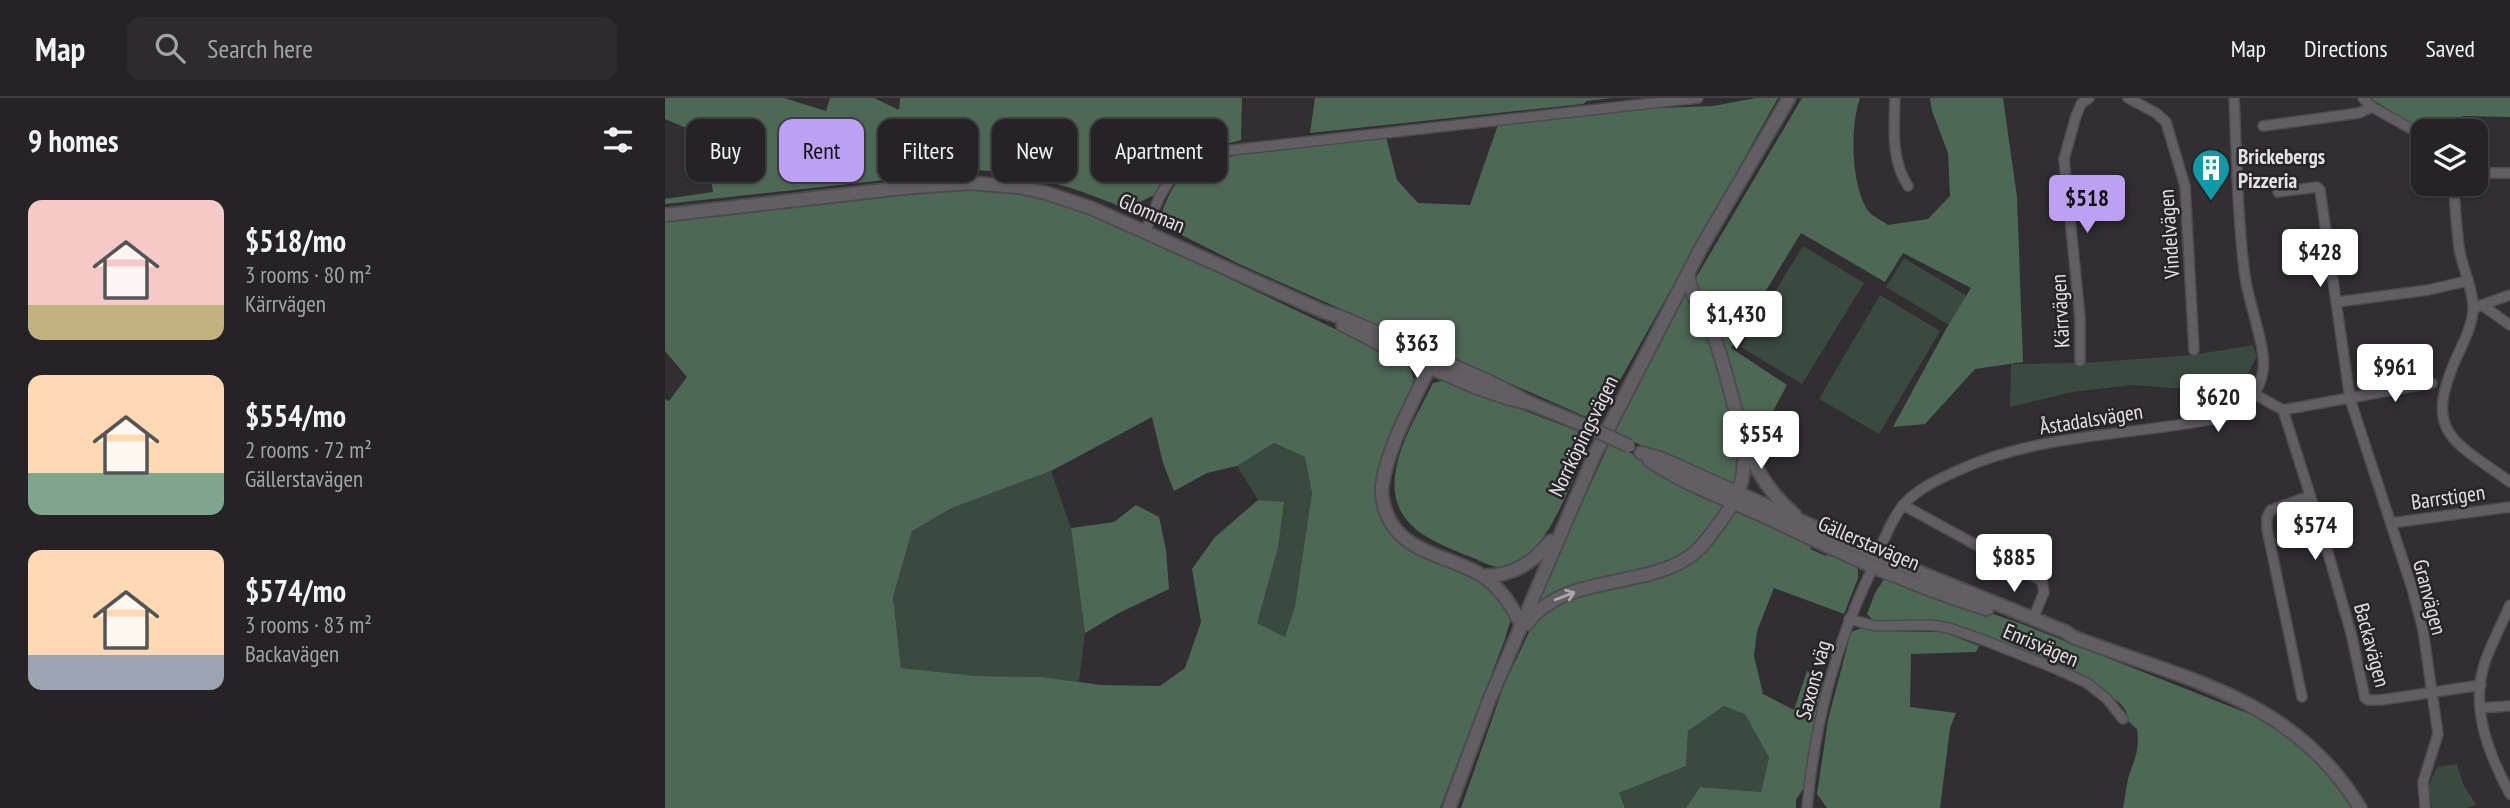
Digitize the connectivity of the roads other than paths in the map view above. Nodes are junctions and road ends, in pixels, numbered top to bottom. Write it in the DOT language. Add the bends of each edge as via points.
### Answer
graph roads {
  1 [pos="1697,98"];
  2 [pos="1789,98"];
  3 [pos="1895,98"];
  4 [pos="2089,98"];
  5 [pos="2128,98"];
  6 [pos="2234,98"];
  7 [pos="2363,98"];
  8 [pos="2372,107"];
  9 [pos="2263,126"];
  10 [pos="2411,129"];
  11 [pos="2488,173"];
  12 [pos="2510,173"];
  13 [pos="1908,186"];
  14 [pos="2279,192"];
  15 [pos="2454,196"];
  16 [pos="665,215"];
  17 [pos="1146,231"];
  18 [pos="1688,273"];
  19 [pos="2467,281"];
  20 [pos="2510,295"];
  21 [pos="2337,302"];
  22 [pos="2478,307"];
  23 [pos="2510,325"];
  24 [pos="2194,350"];
  25 [pos="2081,361"];
  26 [pos="1432,362"];
  27 [pos="2432,383"];
  28 [pos="2256,395"];
  29 [pos="2350,399"];
  30 [pos="2283,410"];
  31 [pos="1745,440"];
  32 [pos="2510,482"];
  33 [pos="2310,496"];
  34 [pos="1736,498"];
  35 [pos="1903,505"];
  36 [pos="2510,507"];
  37 [pos="2391,523"];
  38 [pos="1808,525"];
  39 [pos="1561,529"];
  40 [pos="1875,561"];
  41 [pos="1483,576"];
  42 [pos="2510,605"];
  43 [pos="2033,619"];
  44 [pos="1849,620"];
  45 [pos="1521,624"];
  46 [pos="2073,638"];
  47 [pos="1515,640"];
  48 [pos="2481,685"];
  49 [pos="2430,692"];
  50 [pos="2302,697"];
  51 [pos="2510,706"];
  52 [pos="2480,708"];
  53 [pos="2123,719"];
  54 [pos="2510,794"];
  55 [pos="1449,808"];
  56 [pos="1807,808"];
  57 [pos="2360,808"];
  58 [pos="2425,808"];
  1 -- 17 [label="street" via="1224,151 1187,164 1171,178"];
  2 -- 18 [label="main road, Norrköpingsvägen"];
  3 -- 13 [label="street" via="1896,160"];
  4 -- 25 [label="street, Kärrvägen" via="2076,116 2064,159"];
  5 -- 24 [label="street, Vindelvägen" via="2167,122 2185,186"];
  6 -- 28 [label="street" via="2243,260 2264,360"];
  7 -- 8 [label="street"];
  8 -- 9 [label="street" via="2359,113"];
  8 -- 10 [label="street"];
  11 -- 12 [label="street"];
  14 -- 21 [label="street, Granvägen" via="2321,190"];
  15 -- 19 [label="street"];
  16 -- 17 [label="main road, Glomman" via="971,183 1046,193"];
  17 -- 26 [label="main road, Glomman" via="1322,312 1368,339"];
  18 -- 31 [label="main road" via="1692,295 1717,344"];
  18 -- 39 [label="main road, Norrköpingsvägen" via="1625,392"];
  19 -- 21 [label="street"];
  19 -- 22 [label="street"];
  20 -- 22 [label="street"];
  21 -- 29 [label="street, Granvägen"];
  22 -- 23 [label="street"];
  22 -- 32 [label="street" via="2444,386 2444,422 2460,448"];
  26 -- 34 [label="main road, Glomman, bridge" via="1490,394 1532,404 1581,424"];
  26 -- 41 [label="main road" via="1391,455 1382,502 1405,541"];
  27 -- 29 [label="street"];
  28 -- 30 [label="street"];
  28 -- 35 [label="street, Åstadalsvägen" via="2224,417 2014,450 1933,482"];
  29 -- 30 [label="street"];
  29 -- 37 [label="street, Granvägen"];
  30 -- 33 [label="street, Backavägen"];
  31 -- 34 [label="main road" via="1744,477"];
  31 -- 38 [label="main road" via="1767,486"];
  33 -- 49 [label="street, Backavägen" via="2351,633 2365,698"];
  33 -- 50 [label="street" via="2271,510 2267,517"];
  34 -- 38 [label="main road, Gällerstavägen"];
  34 -- 40 [label="main road, Gällerstavägen"];
  47 -- 34 [label="main road, one-way" via="1534,614 1554,601 1669,567 1690,556"];
  35 -- 40 [label="street, Åstadalsvägen"];
  35 -- 43 [label="street" via="2042,581 2044,592"];
  36 -- 37 [label="street, Barrstigen"];
  37 -- 49 [label="street, Granvägen" via="2423,630"];
  38 -- 40 [label="main road, Gällerstavägen"];
  39 -- 41 [label="main road" via="1525,566"];
  39 -- 45 [label="main road, Norrköpingsvägen"];
  40 -- 43 [label="main road, Gällerstavägen"];
  40 -- 44 [label="street, Saxons väg"];
  40 -- 46 [label="main road, Gällerstavägen" via="1929,589"];
  41 -- 45 [label="main road" via="1509,602"];
  42 -- 48 [label="street" via="2486,660"];
  43 -- 46 [label="main road, Gällerstavägen"];
  44 -- 53 [label="street, Enrisvägen" via="1875,626 1930,625 1986,641 2087,684"];
  44 -- 56 [label="street, Saxons väg" via="1818,724"];
  45 -- 47 [label="main road, Norrköpingsvägen"];
  46 -- 57 [label="main road, Gällerstavägen" via="2213,688 2275,718 2336,772"];
  47 -- 55 [label="main road, Norrköpingsvägen"];
  48 -- 49 [label="street, Backavägen"];
  48 -- 52 [label="street"];
  49 -- 58 [label="street, Granvägen" via="2438,734 2423,782"];
  51 -- 52 [label="street"];
  52 -- 54 [label="street" via="2484,734"];
}
